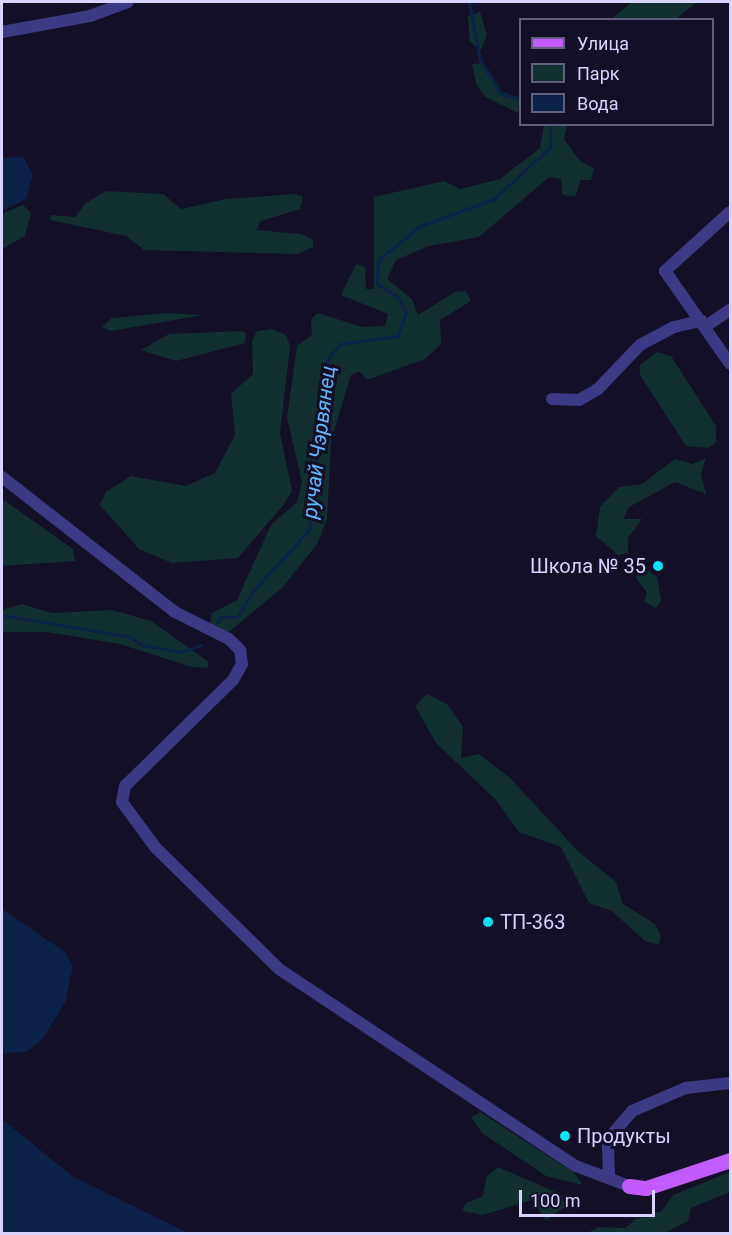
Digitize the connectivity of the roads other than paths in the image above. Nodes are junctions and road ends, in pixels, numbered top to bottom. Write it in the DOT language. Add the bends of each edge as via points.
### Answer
graph roads {
  1 [pos="128,2"];
  2 [pos="2,32"];
  3 [pos="730,213"];
  4 [pos="730,310"];
  5 [pos="703,323"];
  6 [pos="730,364"];
  7 [pos="552,399"];
  8 [pos="2,477"];
  9 [pos="730,1083"];
  10 [pos="730,1160"];
  11 [pos="609,1176"];
  12 [pos="629,1186"];
  1 -- 2 [label="street" via="90,16"];
  3 -- 5 [label="street" via="665,271"];
  4 -- 5 [label="street"];
  5 -- 6 [label="street"];
  5 -- 7 [label="street" via="674,327 640,345 598,389 579,400"];
  8 -- 11 [label="street" via="175,612 230,639 240,650 242,664 233,681 125,786 123,802 149,840 279,969 576,1166"];
  9 -- 11 [label="street" via="686,1088 632,1111 608,1139"];
  10 -- 12 [label="main road" via="646,1188"];
  11 -- 12 [label="street"];
}
